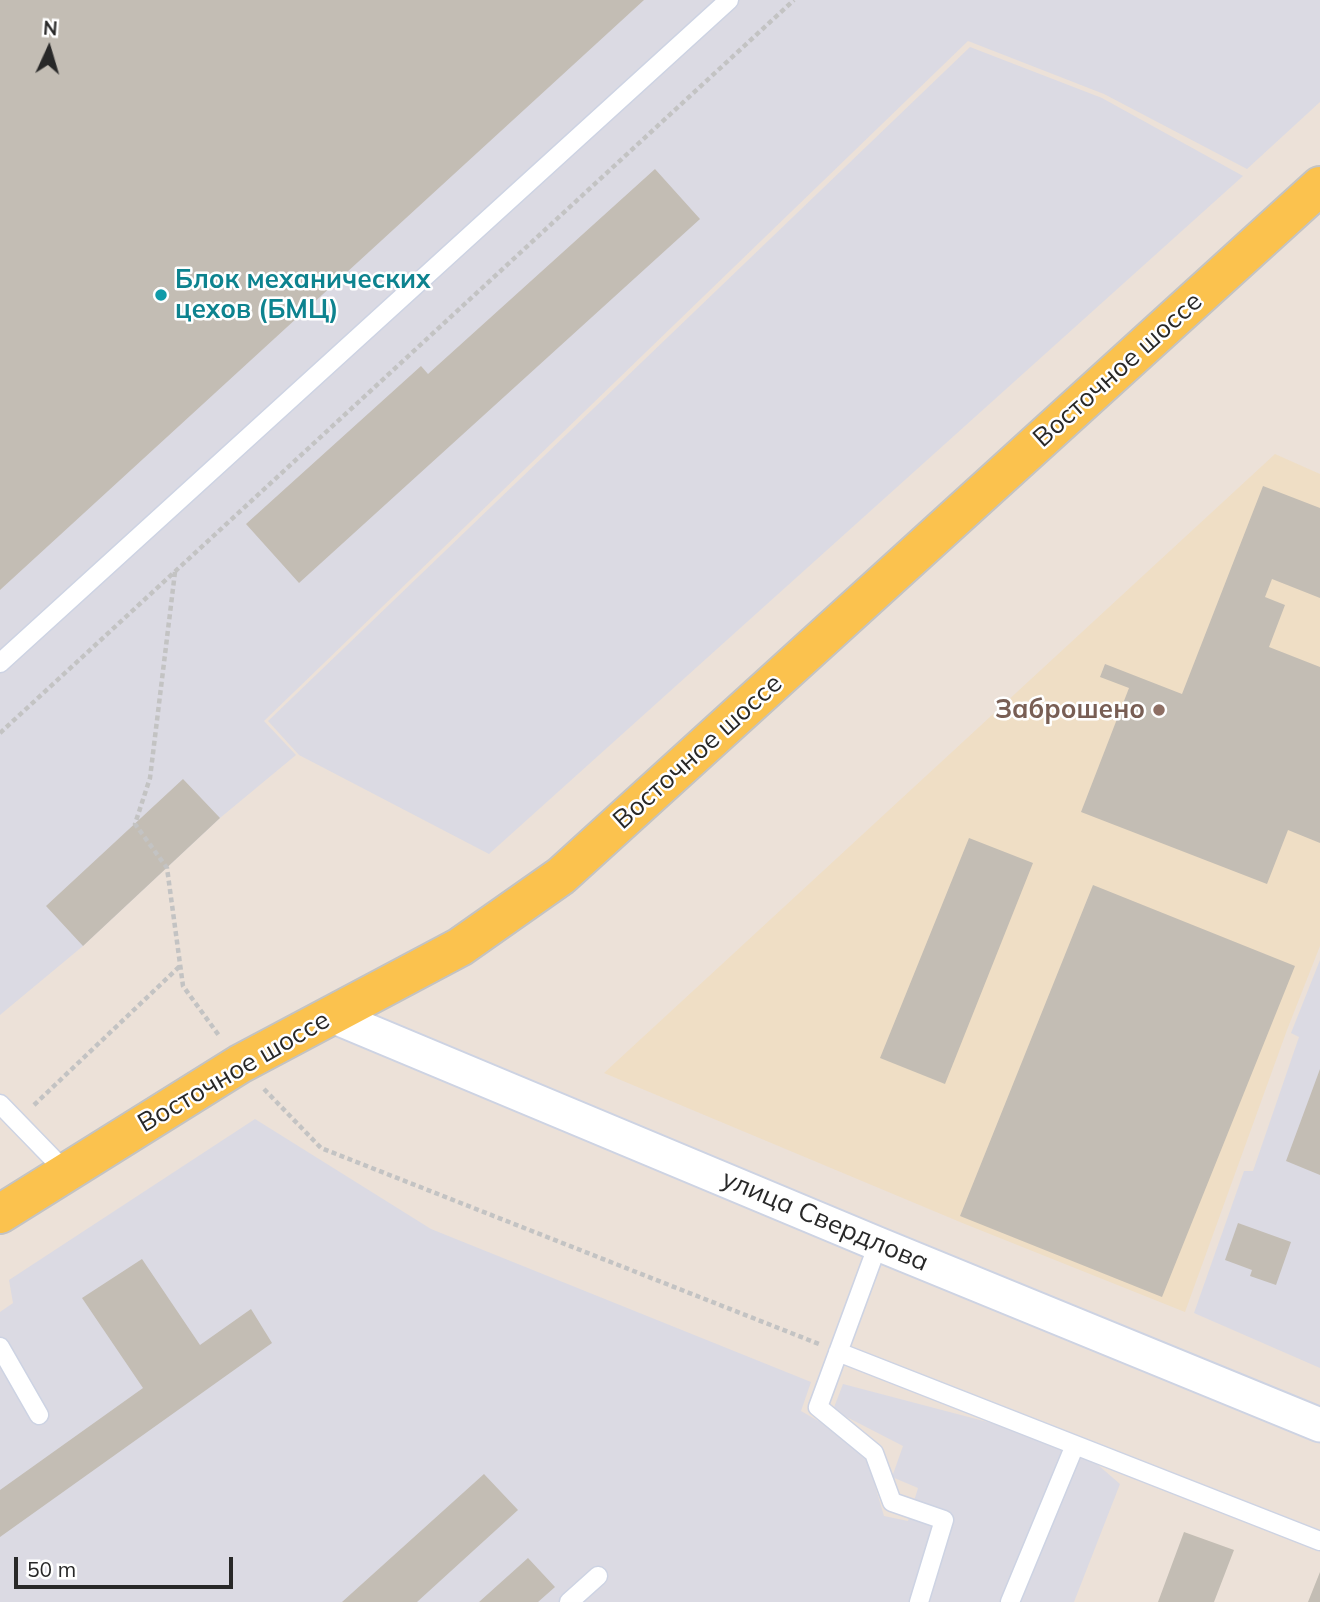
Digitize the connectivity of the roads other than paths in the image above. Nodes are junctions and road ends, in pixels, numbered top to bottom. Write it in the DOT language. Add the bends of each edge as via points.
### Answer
graph roads {
  1 [pos="729,0"];
  2 [pos="1320,186"];
  3 [pos="0,663"];
  4 [pos="330,1015"];
  5 [pos="0,1104"];
  6 [pos="66,1172"];
  7 [pos="0,1214"];
  8 [pos="878,1244"];
  9 [pos="0,1347"];
  10 [pos="838,1352"];
  11 [pos="39,1415"];
  12 [pos="1320,1425"];
  13 [pos="1074,1445"];
  14 [pos="1320,1541"];
  15 [pos="598,1576"];
  16 [pos="569,1602"];
  17 [pos="919,1602"];
  18 [pos="1010,1602"];
  1 -- 3 [label="lane"];
  2 -- 4 [label="main road, Восточное шоссе" via="561,876 460,947"];
  4 -- 6 [label="main road, Восточное шоссе" via="240,1064"];
  4 -- 8 [label="street, улица Свердлова"];
  5 -- 6 [label="lane"];
  6 -- 7 [label="main road, Восточное шоссе"];
  8 -- 10 [label="lane"];
  8 -- 12 [label="street, улица Свердлова"];
  9 -- 11 [label="lane"];
  10 -- 13 [label="lane"];
  10 -- 17 [label="lane" via="818,1407 874,1452 892,1502 944,1520"];
  13 -- 14 [label="lane"];
  13 -- 18 [label="lane"];
  15 -- 16 [label="lane"];
}
